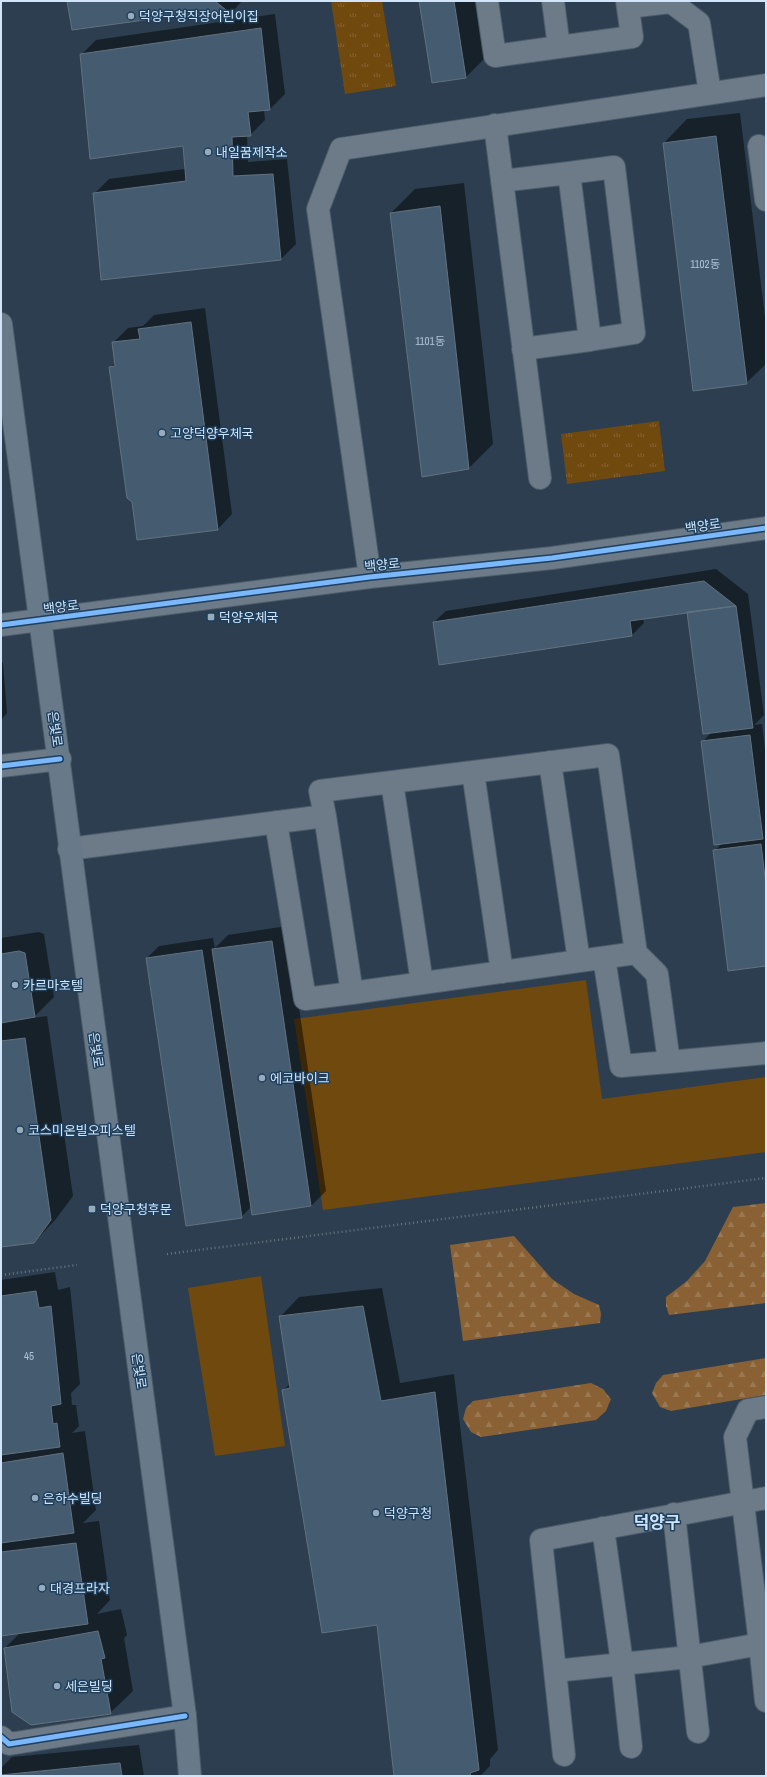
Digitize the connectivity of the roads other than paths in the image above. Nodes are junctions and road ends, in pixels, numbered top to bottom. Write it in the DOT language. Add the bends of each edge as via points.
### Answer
graph roads {
  1 [pos="487,1"];
  2 [pos="553,1"];
  3 [pos="627,4"];
  4 [pos="560,47"];
  5 [pos="766,85"];
  6 [pos="710,93"];
  7 [pos="495,125"];
  8 [pos="759,146"];
  9 [pos="569,173"];
  10 [pos="502,181"];
  11 [pos="766,200"];
  12 [pos="1,324"];
  13 [pos="590,340"];
  14 [pos="523,349"];
  15 [pos="540,478"];
  16 [pos="766,528"];
  17 [pos="370,577"];
  18 [pos="40,621"];
  19 [pos="1,625"];
  20 [pos="60,759"];
  21 [pos="550,762"];
  22 [pos="1,766"];
  23 [pos="473,772"];
  24 [pos="392,782"];
  25 [pos="325,816"];
  26 [pos="276,822"];
  27 [pos="69,849"];
  28 [pos="636,953"];
  29 [pos="604,958"];
  30 [pos="579,961"];
  31 [pos="502,972"];
  32 [pos="422,983"];
  33 [pos="352,993"];
  34 [pos="766,1053"];
  35 [pos="670,1062"];
  36 [pos="766,1407"];
  37 [pos="766,1498"];
  38 [pos="741,1502"];
  39 [pos="674,1514"];
  40 [pos="603,1528"];
  41 [pos="763,1639"];
  42 [pos="689,1657"];
  43 [pos="622,1663"];
  44 [pos="555,1671"];
  45 [pos="766,1701"];
  46 [pos="185,1716"];
  47 [pos="698,1732"];
  48 [pos="1,1737"];
  49 [pos="631,1747"];
  50 [pos="564,1755"];
  51 [pos="190,1776"];
  1 -- 4 [label="street" via="495,56"];
  2 -- 4 [label="street"];
  3 -- 4 [label="street" via="632,37"];
  3 -- 6 [label="street" via="671,2 699,23"];
  5 -- 6 [label="street"];
  6 -- 7 [label="street"];
  7 -- 10 [label="street"];
  7 -- 17 [label="street" via="341,149 318,209"];
  8 -- 11 [label="street"];
  9 -- 10 [label="street"];
  9 -- 13 [label="street"];
  9 -- 13 [label="street" via="614,167 634,333"];
  10 -- 14 [label="street"];
  12 -- 18 [label="main road, 은빛로"];
  13 -- 14 [label="street"];
  14 -- 15 [label="street"];
  16 -- 17 [label="street, 백양로" via="552,558"];
  17 -- 18 [label="street, 백양로"];
  18 -- 19 [label="street, 백양로"];
  18 -- 20 [label="main road, 은빛로"];
  20 -- 22 [label="street"];
  20 -- 27 [label="main road, 은빛로"];
  21 -- 23 [label="street"];
  21 -- 28 [label="street" via="608,754"];
  21 -- 30 [label="street"];
  23 -- 24 [label="street"];
  23 -- 31 [label="street"];
  24 -- 25 [label="street" via="320,791"];
  24 -- 32 [label="street"];
  25 -- 26 [label="street"];
  25 -- 33 [label="street"];
  26 -- 27 [label="street"];
  26 -- 33 [label="street" via="305,999"];
  27 -- 46 [label="main road, 은빛로"];
  28 -- 29 [label="street"];
  28 -- 35 [label="street" via="657,974"];
  29 -- 30 [label="street"];
  29 -- 35 [label="street" via="621,1066"];
  30 -- 31 [label="street"];
  31 -- 32 [label="street"];
  32 -- 33 [label="street"];
  34 -- 35 [label="street"];
  36 -- 38 [label="street" via="748,1410 735,1437"];
  37 -- 38 [label="street"];
  38 -- 39 [label="street"];
  38 -- 41 [label="street"];
  39 -- 40 [label="street"];
  39 -- 42 [label="street"];
  40 -- 43 [label="street"];
  40 -- 44 [label="street" via="541,1540"];
  41 -- 42 [label="street"];
  41 -- 45 [label="street"];
  42 -- 43 [label="street"];
  42 -- 47 [label="street"];
  43 -- 44 [label="street"];
  43 -- 49 [label="street"];
  44 -- 50 [label="street"];
  46 -- 48 [label="street" via="9,1744"];
  46 -- 51 [label="main road, 은빛로"];
}
